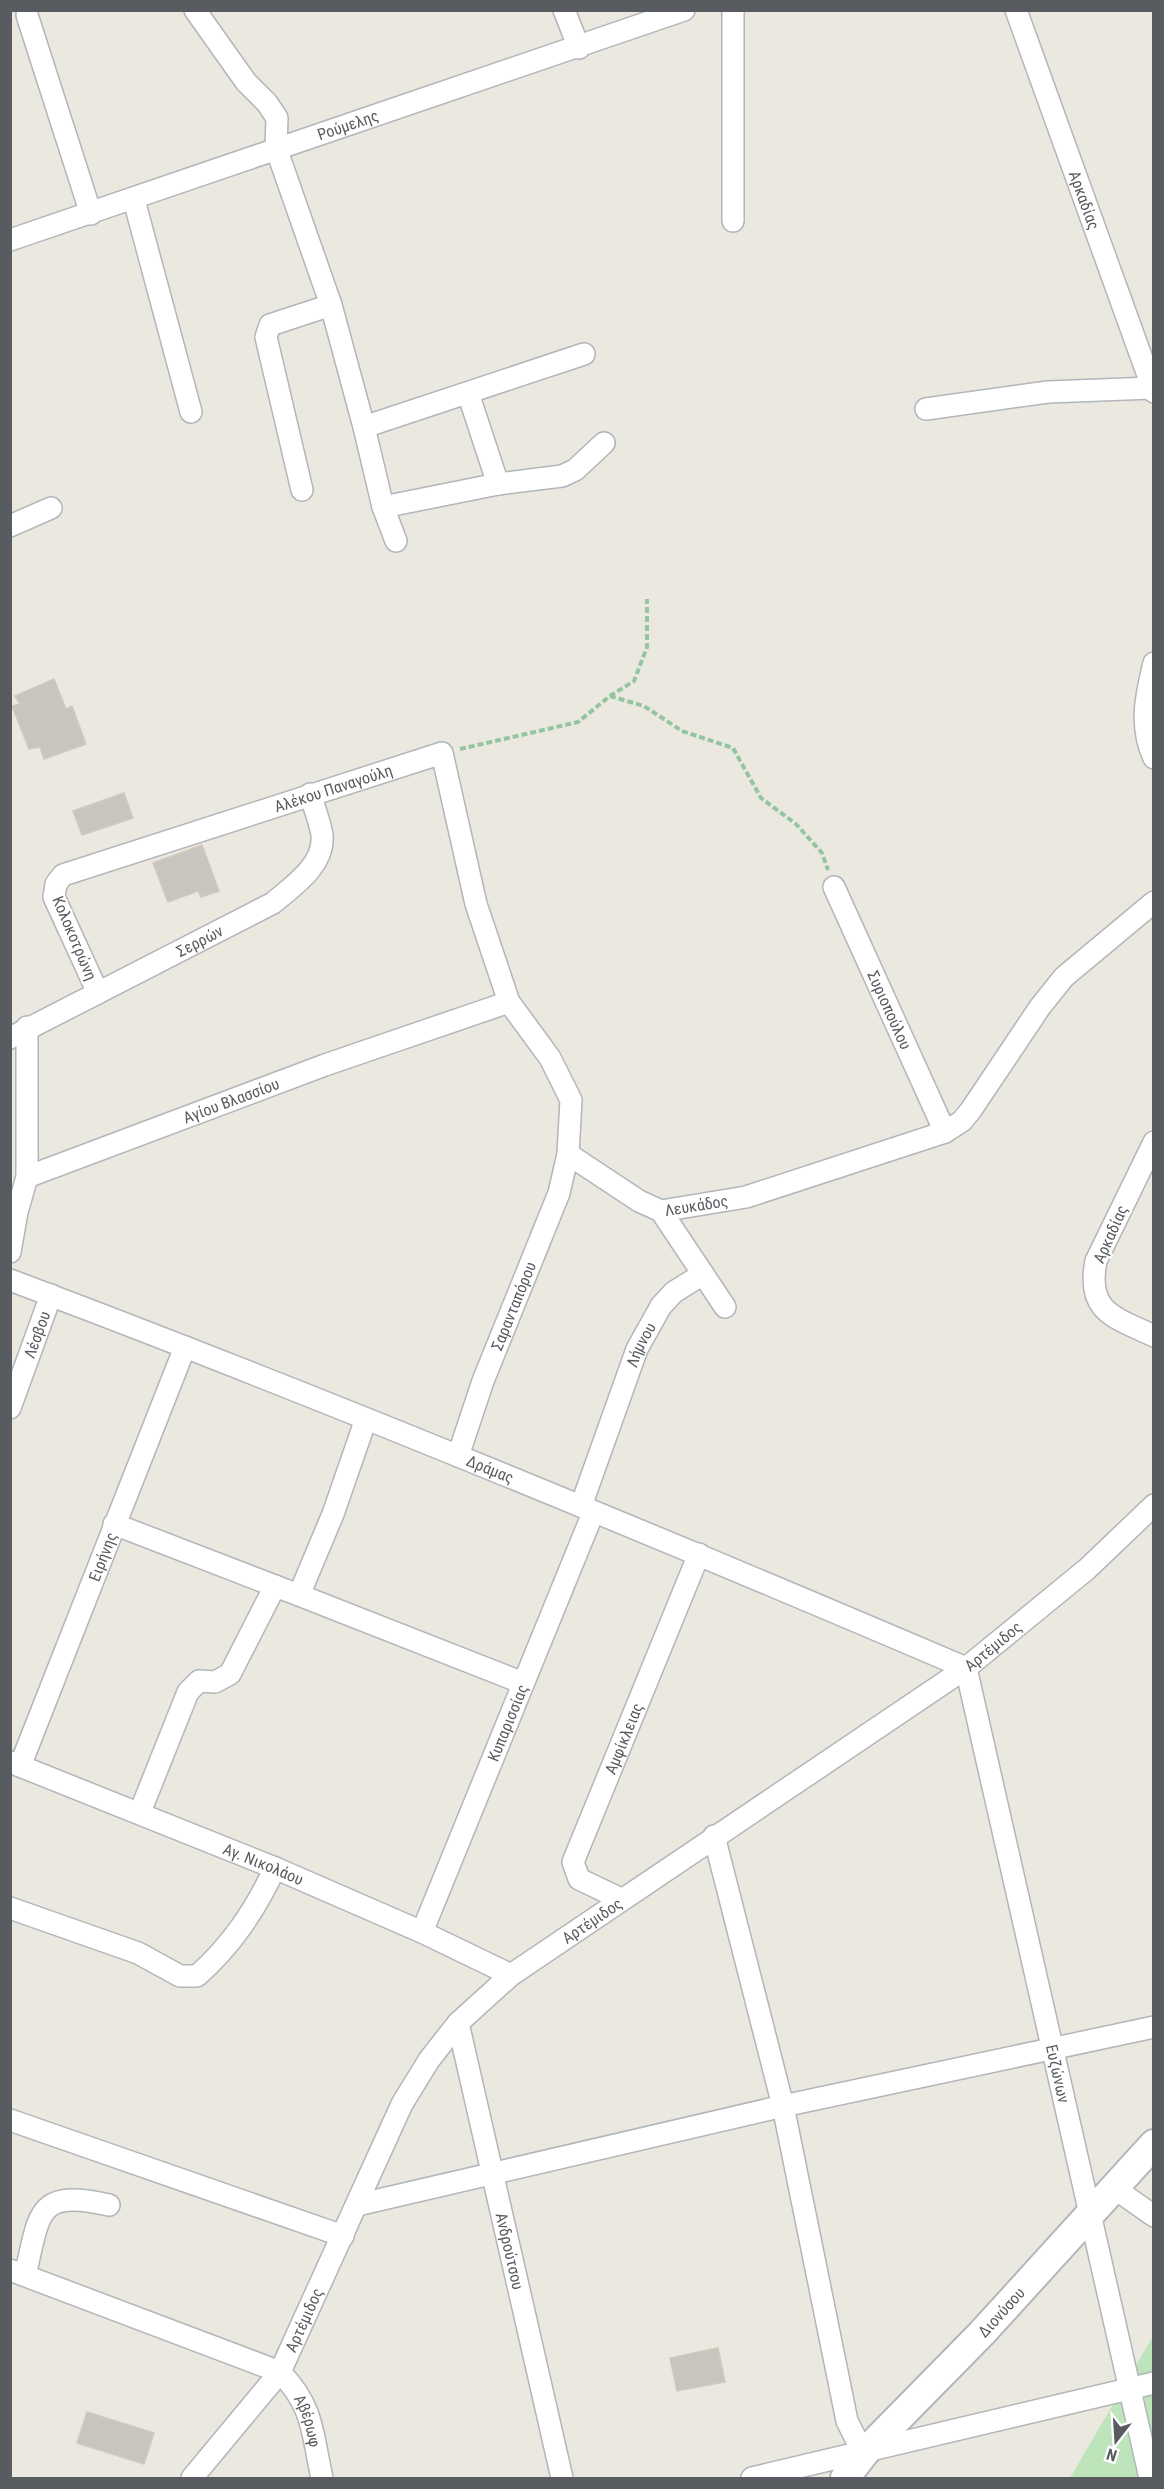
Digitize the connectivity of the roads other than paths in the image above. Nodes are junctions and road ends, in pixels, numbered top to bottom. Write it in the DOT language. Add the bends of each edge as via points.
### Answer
graph roads {
  1 [pos="195,10"];
  2 [pos="564,10"];
  3 [pos="684,10"];
  4 [pos="733,10"];
  5 [pos="1016,10"];
  6 [pos="27,15"];
  7 [pos="579,48"];
  8 [pos="276,148"];
  9 [pos="134,200"];
  10 [pos="92,213"];
  11 [pos="733,221"];
  12 [pos="10,240"];
  13 [pos="331,305"];
  14 [pos="584,354"];
  15 [pos="1153,390"];
  16 [pos="468,393"];
  17 [pos="926,409"];
  18 [pos="191,412"];
  19 [pos="364,427"];
  20 [pos="604,443"];
  21 [pos="498,484"];
  22 [pos="302,490"];
  23 [pos="383,507"];
  24 [pos="51,508"];
  25 [pos="10,526"];
  26 [pos="396,541"];
  27 [pos="1154,663"];
  28 [pos="1154,758"];
  29 [pos="310,794"];
  30 [pos="56,884"];
  31 [pos="834,887"];
  32 [pos="1154,902"];
  33 [pos="98,993"];
  34 [pos="509,1002"];
  35 [pos="19,1032"];
  36 [pos="945,1132"];
  37 [pos="1154,1142"];
  38 [pos="568,1154"];
  39 [pos="27,1177"];
  40 [pos="661,1211"];
  41 [pos="10,1252"];
  42 [pos="703,1274"];
  43 [pos="10,1280"];
  44 [pos="51,1295"];
  45 [pos="725,1307"];
  46 [pos="1154,1336"];
  47 [pos="185,1347"];
  48 [pos="10,1408"];
  49 [pos="366,1419"];
  50 [pos="458,1456"];
  51 [pos="1154,1505"];
  52 [pos="587,1509"];
  53 [pos="114,1524"];
  54 [pos="699,1554"];
  55 [pos="275,1586"];
  56 [pos="299,1595"];
  57 [pos="966,1668"];
  58 [pos="523,1683"];
  59 [pos="15,1764"];
  60 [pos="140,1812"];
  61 [pos="714,1836"];
  62 [pos="275,1868"];
  63 [pos="621,1899"];
  64 [pos="10,1908"];
  65 [pos="422,1932"];
  66 [pos="511,1975"];
  67 [pos="458,2024"];
  68 [pos="1154,2027"];
  69 [pos="1052,2049"];
  70 [pos="783,2106"];
  71 [pos="10,2120"];
  72 [pos="1154,2144"];
  73 [pos="492,2175"];
  74 [pos="1114,2188"];
  75 [pos="110,2205"];
  76 [pos="357,2205"];
  77 [pos="1090,2215"];
  78 [pos="1154,2216"];
  79 [pos="342,2236"];
  80 [pos="18,2272"];
  81 [pos="280,2372"];
  82 [pos="1154,2383"];
  83 [pos="1130,2388"];
  84 [pos="866,2451"];
  85 [pos="192,2478"];
  86 [pos="322,2478"];
  87 [pos="562,2478"];
  88 [pos="752,2478"];
  89 [pos="845,2478"];
  90 [pos="1150,2478"];
  1 -- 8 [label="street" via="277,118"];
  2 -- 7 [label="street"];
  3 -- 7 [label="street, Ρούμελης"];
  4 -- 11 [label="street"];
  5 -- 15 [label="street, Αρκαδίας"];
  6 -- 10 [label="street"];
  7 -- 8 [label="street, Ρούμελης"];
  8 -- 9 [label="street, Ρούμελης"];
  8 -- 13 [label="street"];
  9 -- 10 [label="street, Ρούμελης"];
  9 -- 18 [label="street"];
  10 -- 12 [label="street, Ρούμελης"];
  13 -- 19 [label="street"];
  13 -- 22 [label="street" via="266,329"];
  14 -- 16 [label="street"];
  15 -- 17 [label="street" via="1048,392"];
  16 -- 19 [label="street"];
  16 -- 21 [label="street"];
  19 -- 23 [label="street"];
  20 -- 21 [label="street" via="575,470 562,476"];
  21 -- 23 [label="street"];
  23 -- 26 [label="street"];
  24 -- 25 [label="street"];
  27 -- 28 [label="street" via="1144,723"];
  29 -- 30 [label="street, Αλέκου Παναγούλη" via="63,875"];
  29 -- 33 [label="street, Σερρών" via="322,837 318,858 303,878 273,903"];
  29 -- 34 [label="street, Αλέκου Παναγούλη" via="442,753 476,904"];
  30 -- 33 [label="street, Κολοκοτρώνη" via="54,897"];
  31 -- 36 [label="street, Συριοπούλου"];
  32 -- 36 [label="street, Λευκάδος" via="1064,977 972,1110"];
  33 -- 35 [label="street, Σερρών"];
  34 -- 38 [label="street" via="550,1058 571,1100"];
  34 -- 39 [label="street, Αγίου Βλασσίου" via="325,1065"];
  35 -- 39 [label="street"];
  36 -- 40 [label="street, Λευκάδος" via="746,1197"];
  37 -- 46 [label="street, Αρκαδίας" via="1096,1261 1093,1278 1093,1291 1109,1314"];
  38 -- 40 [label="street, Λευκάδος"];
  38 -- 50 [label="street, Σαρανταπόρου" via="559,1193 483,1381"];
  39 -- 41 [label="street"];
  40 -- 42 [label="street"];
  42 -- 45 [label="street"];
  42 -- 52 [label="street, Λήμνου" via="661,1305 642,1340 616,1404"];
  43 -- 44 [label="street, Δράμας"];
  44 -- 47 [label="street, Δράμας"];
  44 -- 48 [label="street, Λέσβου"];
  47 -- 49 [label="street, Δράμας"];
  47 -- 53 [label="street, Ειρήνης"];
  49 -- 50 [label="street, Δράμας"];
  49 -- 56 [label="street"];
  50 -- 52 [label="street, Δράμας"];
  51 -- 57 [label="street, Αρτέμιδος" via="1087,1569"];
  52 -- 54 [label="street, Δράμας"];
  52 -- 58 [label="street, Κυπαρισσίας"];
  53 -- 55 [label="street"];
  53 -- 59 [label="street, Ειρήνης"];
  54 -- 57 [label="street, Δράμας"];
  54 -- 63 [label="street, Αμφίκλειας" via="573,1862 579,1878"];
  55 -- 56 [label="street"];
  55 -- 60 [label="street" via="230,1674 215,1682 199,1681 188,1692"];
  56 -- 58 [label="street"];
  57 -- 61 [label="street, Αρτέμιδος"];
  57 -- 69 [label="street, Ευζώνων"];
  58 -- 65 [label="street, Κυπαρισσίας"];
  59 -- 60 [label="street, Αγ. Νικολάου"];
  60 -- 62 [label="street, Αγ. Νικολάου"];
  61 -- 63 [label="street, Αρτέμιδος"];
  61 -- 70 [label="street"];
  62 -- 64 [label="street" via="253,1913 227,1947 197,1976 180,1976 138,1953"];
  62 -- 65 [label="street, Αγ. Νικολάου"];
  63 -- 66 [label="street, Αρτέμιδος"];
  65 -- 66 [label="street, Αγ. Νικολάου"];
  66 -- 67 [label="street, Αρτέμιδος"];
  67 -- 73 [label="street, Ανδρούτσου"];
  67 -- 76 [label="street, Αρτέμιδος" via="429,2060 402,2104"];
  68 -- 69 [label="street"];
  69 -- 70 [label="street"];
  69 -- 77 [label="street, Ευζώνων"];
  70 -- 73 [label="street"];
  70 -- 84 [label="street" via="847,2421"];
  71 -- 79 [label="street"];
  72 -- 74 [label="main road, Διονύσου"];
  73 -- 76 [label="street"];
  73 -- 87 [label="street, Ανδρούτσου"];
  74 -- 77 [label="main road, Διονύσου"];
  74 -- 78 [label="street"];
  75 -- 80 [label="street" via="65,2199 52,2203 40,2212"];
  76 -- 79 [label="street, Αρτέμιδος"];
  77 -- 83 [label="street, Ευζώνων"];
  77 -- 84 [label="main road, Διονύσου"];
  79 -- 81 [label="street, Αρτέμιδος"];
  80 -- 81 [label="street"];
  81 -- 85 [label="street, Αρτέμιδος"];
  81 -- 86 [label="street, Αβέρωφ" via="307,2407"];
  82 -- 83 [label="street"];
  83 -- 84 [label="street"];
  83 -- 90 [label="street, Ευζώνων"];
  84 -- 88 [label="street"];
  84 -- 89 [label="main road, Διονύσου"];
}
